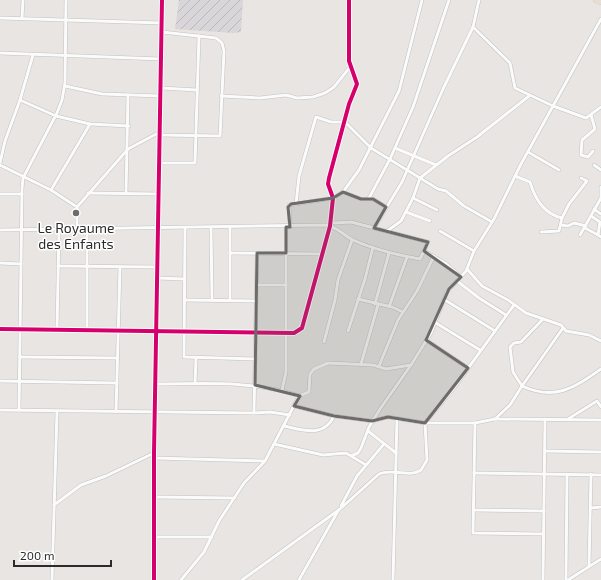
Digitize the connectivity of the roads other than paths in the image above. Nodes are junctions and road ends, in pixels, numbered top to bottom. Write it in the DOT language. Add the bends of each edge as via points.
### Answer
graph roads {
  1 [pos="23,0"];
  2 [pos="66,0"];
  3 [pos="162,0"];
  4 [pos="349,0"];
  5 [pos="422,0"];
  6 [pos="449,0"];
  7 [pos="479,0"];
  8 [pos="596,0"];
  9 [pos="601,2"];
  10 [pos="0,18"];
  11 [pos="22,18"];
  12 [pos="66,19"];
  13 [pos="601,19"];
  14 [pos="162,23"];
  15 [pos="473,27"];
  16 [pos="162,32"];
  17 [pos="199,36"];
  18 [pos="0,53"];
  19 [pos="33,55"];
  20 [pos="65,56"];
  21 [pos="161,59"];
  22 [pos="350,67"];
  23 [pos="65,86"];
  24 [pos="161,88"];
  25 [pos="197,90"];
  26 [pos="128,95"];
  27 [pos="161,96"];
  28 [pos="221,96"];
  29 [pos="529,96"];
  30 [pos="20,100"];
  31 [pos="553,106"];
  32 [pos="601,107"];
  33 [pos="592,115"];
  34 [pos="56,116"];
  35 [pos="345,122"];
  36 [pos="90,124"];
  37 [pos="128,126"];
  38 [pos="160,134"];
  39 [pos="196,135"];
  40 [pos="0,139"];
  41 [pos="5,141"];
  42 [pos="371,148"];
  43 [pos="395,148"];
  44 [pos="128,149"];
  45 [pos="594,151"];
  46 [pos="528,152"];
  47 [pos="415,156"];
  48 [pos="390,160"];
  49 [pos="160,162"];
  50 [pos="0,164"];
  51 [pos="436,165"];
  52 [pos="594,165"];
  53 [pos="408,170"];
  54 [pos="559,170"];
  55 [pos="601,170"];
  56 [pos="515,176"];
  57 [pos="23,178"];
  58 [pos="420,178"];
  59 [pos="581,178"];
  60 [pos="601,187"];
  61 [pos="51,190"];
  62 [pos="343,192"];
  63 [pos="88,193"];
  64 [pos="0,194"];
  65 [pos="22,194"];
  66 [pos="126,194"];
  67 [pos="159,194"];
  68 [pos="332,198"];
  69 [pos="369,198"];
  70 [pos="413,198"];
  71 [pos="296,204"];
  72 [pos="76,207"];
  73 [pos="386,207"];
  74 [pos="594,209"];
  75 [pos="437,210"];
  76 [pos="406,212"];
  77 [pos="601,214"];
  78 [pos="591,216"];
  79 [pos="562,218"];
  80 [pos="430,221"];
  81 [pos="492,222"];
  82 [pos="330,224"];
  83 [pos="561,225"];
  84 [pos="288,227"];
  85 [pos="585,227"];
  86 [pos="185,228"];
  87 [pos="211,228"];
  88 [pos="230,228"];
  89 [pos="374,228"];
  90 [pos="87,229"];
  91 [pos="159,229"];
  92 [pos="0,230"];
  93 [pos="21,230"];
  94 [pos="59,230"];
  95 [pos="77,230"];
  96 [pos="387,231"];
  97 [pos="440,231"];
  98 [pos="540,232"];
  99 [pos="580,235"];
  100 [pos="600,236"];
  101 [pos="352,240"];
  102 [pos="373,247"];
  103 [pos="424,251"];
  104 [pos="474,251"];
  105 [pos="230,253"];
  106 [pos="257,253"];
  107 [pos="286,253"];
  108 [pos="389,253"];
  109 [pos="322,254"];
  110 [pos="434,256"];
  111 [pos="407,257"];
  112 [pos="0,263"];
  113 [pos="21,264"];
  114 [pos="58,266"];
  115 [pos="88,266"];
  116 [pos="120,267"];
  117 [pos="158,267"];
  118 [pos="467,269"];
  119 [pos="461,277"];
  120 [pos="157,278"];
  121 [pos="184,279"];
  122 [pos="457,281"];
  123 [pos="258,285"];
  124 [pos="286,285"];
  125 [pos="358,299"];
  126 [pos="184,300"];
  127 [pos="212,300"];
  128 [pos="230,300"];
  129 [pos="445,300"];
  130 [pos="257,301"];
  131 [pos="377,304"];
  132 [pos="514,305"];
  133 [pos="390,307"];
  134 [pos="403,312"];
  135 [pos="506,315"];
  136 [pos="543,319"];
  137 [pos="436,323"];
  138 [pos="563,328"];
  139 [pos="0,329"];
  140 [pos="20,329"];
  141 [pos="57,329"];
  142 [pos="87,329"];
  143 [pos="119,330"];
  144 [pos="157,331"];
  145 [pos="348,331"];
  146 [pos="495,331"];
  147 [pos="183,332"];
  148 [pos="256,333"];
  149 [pos="285,333"];
  150 [pos="426,340"];
  151 [pos="601,341"];
  152 [pos="324,342"];
  153 [pos="480,350"];
  154 [pos="20,357"];
  155 [pos="118,358"];
  156 [pos="196,358"];
  157 [pos="256,359"];
  158 [pos="361,364"];
  159 [pos="412,365"];
  160 [pos="379,366"];
  161 [pos="468,368"];
  162 [pos="599,370"];
  163 [pos="601,376"];
  164 [pos="0,381"];
  165 [pos="20,381"];
  166 [pos="117,384"];
  167 [pos="156,384"];
  168 [pos="195,384"];
  169 [pos="255,385"];
  170 [pos="522,386"];
  171 [pos="282,390"];
  172 [pos="299,396"];
  173 [pos="294,406"];
  174 [pos="601,407"];
  175 [pos="0,410"];
  176 [pos="19,410"];
  177 [pos="56,411"];
  178 [pos="116,412"];
  179 [pos="155,412"];
  180 [pos="254,413"];
  181 [pos="290,415"];
  182 [pos="334,416"];
  183 [pos="397,418"];
  184 [pos="495,419"];
  185 [pos="545,419"];
  186 [pos="566,420"];
  187 [pos="601,420"];
  188 [pos="372,421"];
  189 [pos="425,423"];
  190 [pos="475,423"];
  191 [pos="284,426"];
  192 [pos="368,431"];
  193 [pos="274,444"];
  194 [pos="384,444"];
  195 [pos="545,451"];
  196 [pos="601,452"];
  197 [pos="154,453"];
  198 [pos="396,453"];
  199 [pos="351,456"];
  200 [pos="154,458"];
  201 [pos="265,461"];
  202 [pos="366,465"];
  203 [pos="396,472"];
  204 [pos="474,473"];
  205 [pos="545,474"];
  206 [pos="567,474"];
  207 [pos="591,474"];
  208 [pos="601,475"];
  209 [pos="154,497"];
  210 [pos="234,498"];
  211 [pos="54,505"];
  212 [pos="590,508"];
  213 [pos="601,508"];
  214 [pos="340,509"];
  215 [pos="474,510"];
  216 [pos="544,511"];
  217 [pos="544,534"];
  218 [pos="154,537"];
  219 [pos="212,537"];
  220 [pos="601,559"];
  221 [pos="590,566"];
  222 [pos="52,580"];
  223 [pos="154,580"];
  224 [pos="181,580"];
  225 [pos="242,580"];
  226 [pos="299,580"];
  227 [pos="393,580"];
  228 [pos="543,580"];
  229 [pos="567,580"];
  1 -- 11 [label="street"];
  2 -- 12 [label="street"];
  3 -- 14 [label="street"];
  4 -- 22 [label="street"];
  5 -- 42 [label="street" via="399,91"];
  6 -- 43 [label="street" via="414,107"];
  7 -- 15 [label="street"];
  8 -- 9 [label="highway"];
  10 -- 11 [label="street"];
  11 -- 12 [label="street"];
  12 -- 14 [label="street"];
  12 -- 20 [label="street"];
  13 -- 31 [label="street"];
  14 -- 16 [label="street"];
  15 -- 29 [label="street" via="510,63 516,88"];
  15 -- 47 [label="street" via="443,88"];
  16 -- 17 [label="street"];
  16 -- 21 [label="street"];
  17 -- 25 [label="street"];
  17 -- 28 [label="street" via="216,38 224,47"];
  18 -- 19 [label="street"];
  19 -- 20 [label="street"];
  19 -- 30 [label="street"];
  20 -- 21 [label="street"];
  20 -- 23 [label="street"];
  21 -- 24 [label="street"];
  22 -- 28 [label="street" via="334,87 313,97"];
  22 -- 35 [label="street" via="357,84"];
  23 -- 26 [label="street" via="95,93"];
  23 -- 34 [label="street"];
  24 -- 25 [label="street"];
  24 -- 27 [label="street"];
  25 -- 39 [label="street"];
  26 -- 27 [label="street"];
  26 -- 37 [label="street"];
  27 -- 38 [label="street"];
  28 -- 39 [label="street" via="220,136"];
  29 -- 31 [label="street"];
  29 -- 51 [label="street"];
  30 -- 34 [label="street"];
  30 -- 41 [label="street"];
  31 -- 33 [label="street" via="586,118"];
  31 -- 46 [label="street"];
  32 -- 33 [label="street"];
  33 -- 45 [label="street" via="595,129 582,140 582,155 588,157"];
  34 -- 36 [label="street"];
  34 -- 57 [label="street"];
  35 -- 42 [label="street"];
  35 -- 68 [label="street" via="329,178"];
  35 -- 71 [label="street" via="331,122 316,117 299,176"];
  36 -- 37 [label="street"];
  36 -- 61 [label="street"];
  37 -- 44 [label="street"];
  38 -- 39 [label="street"];
  38 -- 44 [label="street"];
  38 -- 49 [label="street"];
  39 -- 49 [label="street" via="195,163"];
  40 -- 41 [label="street"];
  41 -- 50 [label="street"];
  42 -- 48 [label="street"];
  42 -- 62 [label="street"];
  43 -- 47 [label="street"];
  43 -- 48 [label="street"];
  44 -- 63 [label="street"];
  44 -- 66 [label="street"];
  46 -- 54 [label="street"];
  46 -- 56 [label="street"];
  47 -- 51 [label="street"];
  47 -- 53 [label="street"];
  48 -- 53 [label="street"];
  48 -- 69 [label="street"];
  49 -- 67 [label="street"];
  50 -- 57 [label="street"];
  51 -- 58 [label="street"];
  52 -- 55 [label="street"];
  53 -- 58 [label="street"];
  53 -- 73 [label="street"];
  56 -- 79 [label="street" via="530,182 534,196 549,214"];
  56 -- 81 [label="street"];
  57 -- 61 [label="street"];
  57 -- 65 [label="street"];
  58 -- 70 [label="street"];
  58 -- 81 [label="street" via="446,191 464,206"];
  59 -- 79 [label="street" via="587,181 569,204"];
  60 -- 74 [label="street" via="601,198"];
  61 -- 72 [label="street"];
  62 -- 68 [label="street"];
  62 -- 69 [label="street" via="361,199"];
  63 -- 66 [label="street"];
  63 -- 72 [label="street"];
  64 -- 65 [label="street"];
  65 -- 93 [label="street"];
  66 -- 67 [label="street"];
  67 -- 91 [label="street"];
  68 -- 71 [label="street"];
  68 -- 82 [label="street"];
  69 -- 73 [label="street"];
  70 -- 75 [label="street"];
  70 -- 76 [label="street"];
  71 -- 84 [label="street" via="288,207"];
  72 -- 95 [label="street"];
  73 -- 89 [label="street"];
  74 -- 77 [label="street"];
  74 -- 78 [label="street"];
  76 -- 80 [label="street"];
  76 -- 96 [label="street" via="401,221"];
  78 -- 85 [label="street"];
  78 -- 100 [label="street" via="600,222"];
  79 -- 83 [label="street"];
  81 -- 104 [label="street"];
  82 -- 84 [label="street"];
  82 -- 89 [label="street" via="351,222"];
  82 -- 101 [label="street"];
  82 -- 109 [label="street"];
  83 -- 85 [label="street" via="568,226 574,223"];
  83 -- 98 [label="street" via="558,231"];
  84 -- 88 [label="street"];
  84 -- 107 [label="street"];
  85 -- 99 [label="street"];
  85 -- 100 [label="street"];
  86 -- 87 [label="street"];
  86 -- 91 [label="street"];
  86 -- 121 [label="street"];
  87 -- 88 [label="street"];
  87 -- 127 [label="street"];
  88 -- 105 [label="street"];
  89 -- 96 [label="street"];
  90 -- 91 [label="street"];
  90 -- 95 [label="street"];
  90 -- 115 [label="street"];
  91 -- 117 [label="street"];
  92 -- 93 [label="street"];
  93 -- 94 [label="street"];
  93 -- 113 [label="street"];
  94 -- 95 [label="street"];
  94 -- 114 [label="street"];
  96 -- 103 [label="street" via="428,242"];
  97 -- 104 [label="street"];
  101 -- 102 [label="street"];
  101 -- 152 [label="street" via="338,280"];
  102 -- 108 [label="street"];
  102 -- 125 [label="street"];
  103 -- 110 [label="street"];
  103 -- 111 [label="street" via="420,259"];
  104 -- 118 [label="street"];
  105 -- 106 [label="street"];
  105 -- 128 [label="street"];
  106 -- 107 [label="street"];
  106 -- 123 [label="street"];
  107 -- 109 [label="street"];
  107 -- 124 [label="street"];
  108 -- 111 [label="street"];
  108 -- 131 [label="street"];
  109 -- 149 [label="street" via="302,328 294,333"];
  110 -- 119 [label="street"];
  110 -- 134 [label="street" via="417,291"];
  111 -- 133 [label="street"];
  112 -- 113 [label="street"];
  113 -- 140 [label="street"];
  114 -- 115 [label="street"];
  114 -- 141 [label="street"];
  115 -- 116 [label="street"];
  115 -- 142 [label="street"];
  116 -- 117 [label="street"];
  116 -- 143 [label="street"];
  117 -- 120 [label="street"];
  118 -- 119 [label="street"];
  118 -- 132 [label="street" via="482,286"];
  119 -- 122 [label="street"];
  120 -- 121 [label="street"];
  120 -- 144 [label="street"];
  121 -- 126 [label="street"];
  122 -- 129 [label="street" via="449,289"];
  122 -- 135 [label="street"];
  123 -- 124 [label="street"];
  123 -- 130 [label="street"];
  124 -- 149 [label="street"];
  125 -- 131 [label="street"];
  125 -- 145 [label="street"];
  126 -- 127 [label="street"];
  126 -- 147 [label="street"];
  127 -- 128 [label="street"];
  128 -- 130 [label="street"];
  129 -- 137 [label="street"];
  129 -- 146 [label="street"];
  130 -- 148 [label="street"];
  131 -- 133 [label="street"];
  131 -- 158 [label="street"];
  132 -- 135 [label="street"];
  132 -- 136 [label="street"];
  133 -- 134 [label="street"];
  134 -- 160 [label="street"];
  135 -- 146 [label="street"];
  136 -- 138 [label="street"];
  136 -- 170 [label="street" via="521,342 510,347 514,372"];
  137 -- 150 [label="street"];
  137 -- 153 [label="street"];
  138 -- 151 [label="street" via="571,333 590,335"];
  138 -- 170 [label="street"];
  139 -- 140 [label="street"];
  140 -- 141 [label="street"];
  140 -- 154 [label="street"];
  141 -- 142 [label="street"];
  142 -- 143 [label="street"];
  143 -- 144 [label="street"];
  143 -- 155 [label="street"];
  144 -- 147 [label="street"];
  144 -- 167 [label="street"];
  146 -- 153 [label="street"];
  147 -- 148 [label="street"];
  147 -- 156 [label="street" via="183,354 187,358"];
  148 -- 149 [label="street"];
  148 -- 157 [label="street"];
  149 -- 171 [label="street" via="286,372"];
  150 -- 159 [label="street"];
  150 -- 161 [label="street"];
  153 -- 161 [label="street"];
  154 -- 155 [label="street"];
  154 -- 165 [label="street"];
  155 -- 166 [label="street"];
  156 -- 157 [label="street"];
  156 -- 168 [label="street"];
  157 -- 169 [label="street"];
  158 -- 160 [label="street"];
  158 -- 172 [label="street" via="320,365 310,374 309,392"];
  159 -- 160 [label="street" via="386,369"];
  159 -- 188 [label="street"];
  161 -- 189 [label="street"];
  162 -- 163 [label="street"];
  162 -- 170 [label="street" via="578,385 564,391 541,392"];
  164 -- 165 [label="street"];
  165 -- 166 [label="street"];
  165 -- 176 [label="street"];
  166 -- 178 [label="street"];
  167 -- 168 [label="street"];
  167 -- 179 [label="street"];
  168 -- 169 [label="street"];
  169 -- 171 [label="street"];
  169 -- 180 [label="street"];
  170 -- 184 [label="street" via="510,405"];
  171 -- 172 [label="street"];
  172 -- 173 [label="street"];
  173 -- 181 [label="street"];
  173 -- 182 [label="street"];
  174 -- 186 [label="street" via="597,401"];
  175 -- 176 [label="street"];
  176 -- 177 [label="street"];
  177 -- 178 [label="street"];
  177 -- 211 [label="street"];
  178 -- 179 [label="street"];
  179 -- 180 [label="street"];
  179 -- 197 [label="street"];
  180 -- 181 [label="street"];
  181 -- 191 [label="street"];
  182 -- 188 [label="street"];
  182 -- 191 [label="street" via="328,426 318,430"];
  183 -- 188 [label="street" via="388,417"];
  183 -- 189 [label="street"];
  183 -- 198 [label="street"];
  184 -- 185 [label="street"];
  184 -- 190 [label="street"];
  185 -- 186 [label="street"];
  185 -- 195 [label="street"];
  186 -- 187 [label="street"];
  188 -- 192 [label="street"];
  189 -- 190 [label="street"];
  189 -- 203 [label="street" via="426,463 418,472"];
  190 -- 204 [label="street"];
  191 -- 193 [label="street"];
  192 -- 194 [label="street"];
  192 -- 199 [label="street" via="358,453"];
  193 -- 199 [label="street" via="323,455 343,453"];
  193 -- 201 [label="street"];
  194 -- 198 [label="street"];
  194 -- 202 [label="street"];
  195 -- 196 [label="street"];
  195 -- 205 [label="street"];
  197 -- 200 [label="street"];
  197 -- 211 [label="street" via="81,485"];
  198 -- 203 [label="street"];
  199 -- 202 [label="street"];
  200 -- 201 [label="street"];
  200 -- 209 [label="street"];
  201 -- 210 [label="street"];
  202 -- 214 [label="street" via="357,476"];
  203 -- 214 [label="street" via="385,471 379,474"];
  203 -- 227 [label="street"];
  204 -- 205 [label="street"];
  204 -- 215 [label="street"];
  205 -- 206 [label="street"];
  205 -- 216 [label="street"];
  206 -- 207 [label="street"];
  206 -- 229 [label="street"];
  207 -- 208 [label="street"];
  207 -- 212 [label="street"];
  209 -- 210 [label="street"];
  209 -- 218 [label="street"];
  210 -- 219 [label="street"];
  211 -- 222 [label="street"];
  212 -- 213 [label="street"];
  212 -- 221 [label="street"];
  214 -- 225 [label="street"];
  214 -- 226 [label="street"];
  215 -- 216 [label="street"];
  215 -- 217 [label="street" via="473,534"];
  216 -- 217 [label="street"];
  217 -- 228 [label="street"];
  218 -- 219 [label="street"];
  218 -- 223 [label="street"];
  219 -- 224 [label="street" via="204,552"];
  220 -- 221 [label="street"];
  221 -- 229 [label="street"];
}
